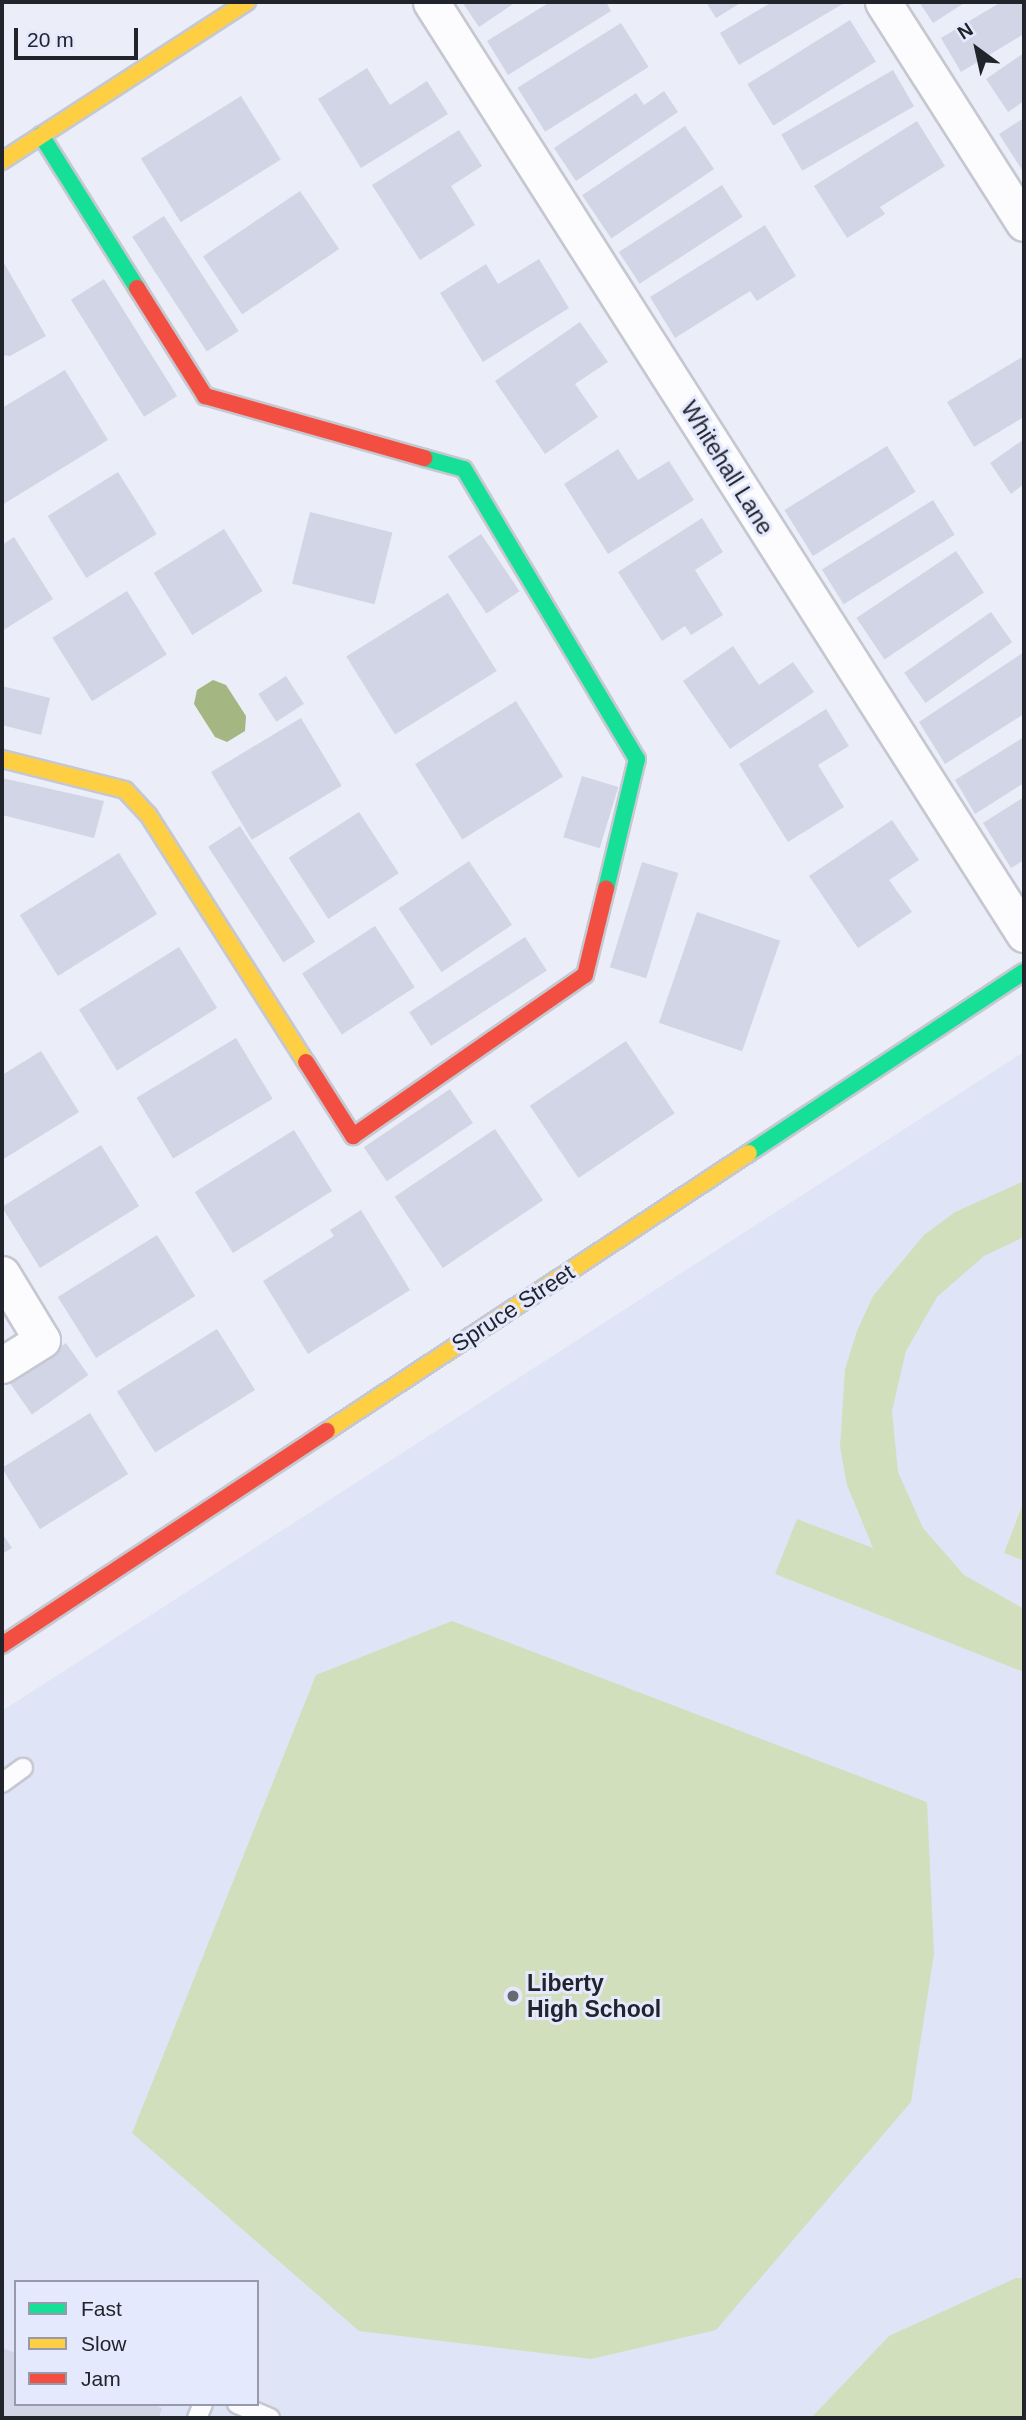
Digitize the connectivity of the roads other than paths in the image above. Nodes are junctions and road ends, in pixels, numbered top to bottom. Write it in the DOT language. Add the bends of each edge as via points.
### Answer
graph roads {
  1 [pos="247,2"];
  2 [pos="431,2"];
  3 [pos="883,2"];
  4 [pos="41,135"];
  5 [pos="2,161"];
  6 [pos="1024,223"];
  7 [pos="2,760"];
  8 [pos="1024,934"];
  9 [pos="1024,972"];
  10 [pos="2,1275"];
  11 [pos="2,1365"];
  12 [pos="2,1645"];
  13 [pos="23,1768"];
  14 [pos="2,1783"];
  15 [pos="242,2406"];
  16 [pos="270,2418"];
  1 -- 4 [label="street"];
  2 -- 8 [label="street, Whitehall Lane"];
  3 -- 6 [label="street"];
  4 -- 5 [label="street"];
  4 -- 7 [label="street" via="205,396 464,469 638,759 585,975 353,1136 149,816 124,790"];
  9 -- 12 [label="street, Spruce Street"];
  10 -- 11 [label="street" via="42,1340"];
  13 -- 14 [label="lane"];
  15 -- 16 [label="lane"];
}
